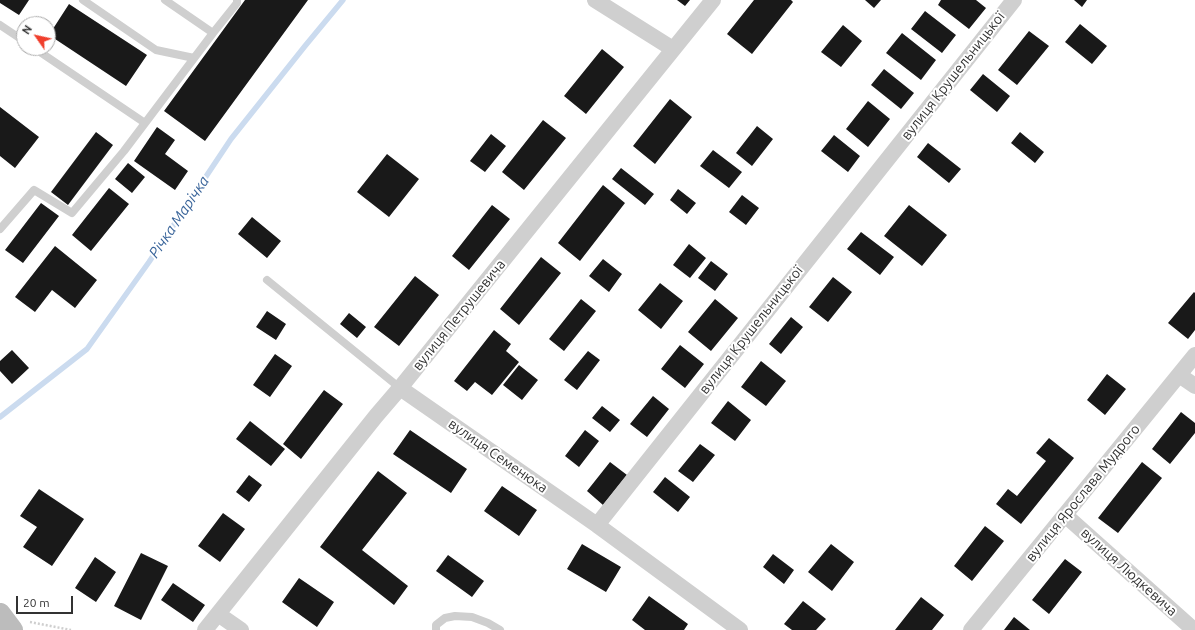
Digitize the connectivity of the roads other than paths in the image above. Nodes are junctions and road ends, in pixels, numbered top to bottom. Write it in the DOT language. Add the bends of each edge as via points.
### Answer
graph roads {
  1 [pos="83,0"];
  2 [pos="165,0"];
  3 [pos="237,0"];
  4 [pos="595,0"];
  5 [pos="714,0"];
  6 [pos="1014,0"];
  7 [pos="0,25"];
  8 [pos="213,33"];
  9 [pos="16,36"];
  10 [pos="674,49"];
  11 [pos="46,56"];
  12 [pos="194,58"];
  13 [pos="145,123"];
  14 [pos="0,229"];
  15 [pos="267,280"];
  16 [pos="1195,355"];
  17 [pos="1179,375"];
  18 [pos="1195,386"];
  19 [pos="400,388"];
  20 [pos="1065,514"];
  21 [pos="597,525"];
  22 [pos="218,614"];
  23 [pos="736,629"];
  24 [pos="205,630"];
  25 [pos="240,630"];
  26 [pos="436,630"];
  27 [pos="500,630"];
  28 [pos="971,630"];
  29 [pos="1194,630"];
  1 -- 12 [label="lane" via="156,50"];
  2 -- 8 [label="lane"];
  3 -- 8 [label="lane"];
  4 -- 10 [label="street"];
  5 -- 10 [label="street, вулиця Петрушевича"];
  6 -- 21 [label="street, вулиця Крушельницької"];
  7 -- 9 [label="lane"];
  8 -- 12 [label="lane"];
  10 -- 19 [label="street, вулиця Петрушевича"];
  11 -- 13 [label="lane"];
  12 -- 13 [label="lane"];
  13 -- 14 [label="lane" via="72,213 34,190"];
  15 -- 19 [label="lane"];
  16 -- 17 [label="street, вулиця Ярослава Мудрого"];
  17 -- 18 [label="street"];
  17 -- 20 [label="street, вулиця Ярослава Мудрого"];
  19 -- 21 [label="street, вулиця Семенюка"];
  19 -- 22 [label="street, вулиця Петрушевича"];
  20 -- 28 [label="street, вулиця Ярослава Мудрого"];
  20 -- 29 [label="street, вулиця Людкевича"];
  21 -- 23 [label="street"];
  22 -- 24 [label="street, вулиця Петрушевича"];
  22 -- 25 [label="street"];
  26 -- 27 [label="lane" via="436,625 444,618 455,616 472,617"];
}
